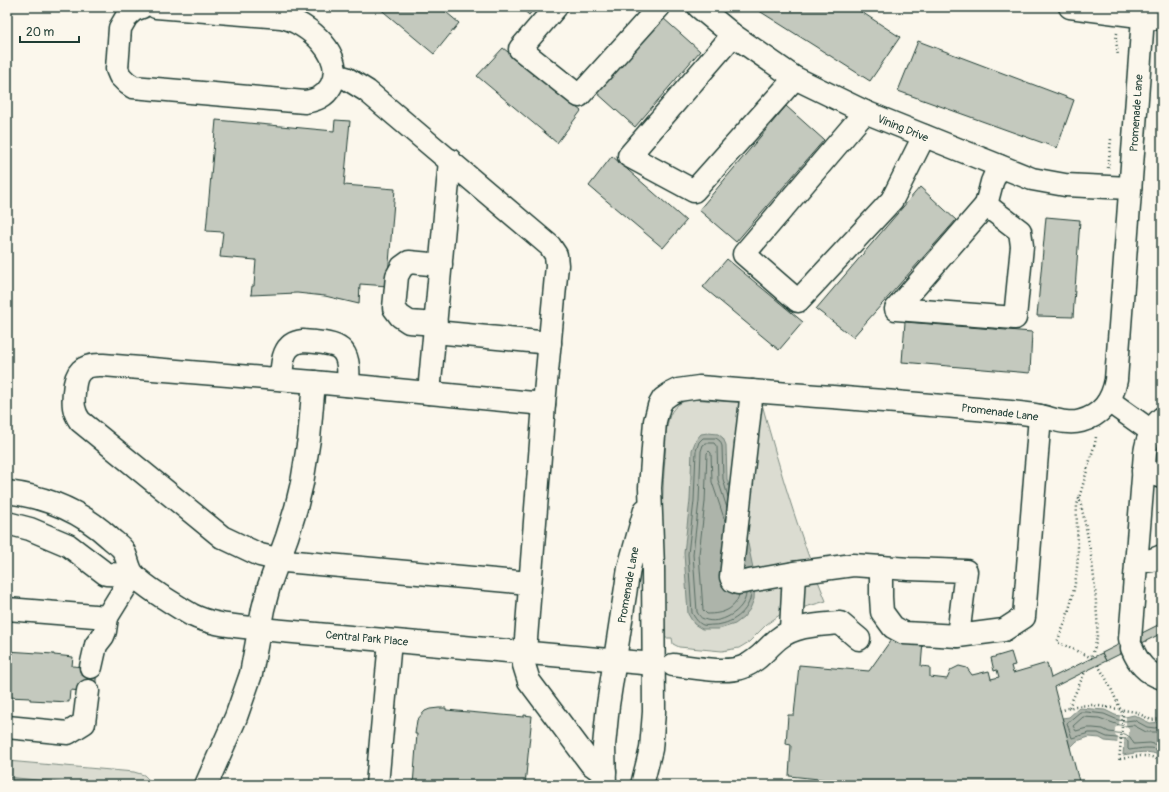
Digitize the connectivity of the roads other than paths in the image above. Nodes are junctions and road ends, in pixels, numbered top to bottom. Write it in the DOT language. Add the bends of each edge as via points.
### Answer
graph roads {
  1 [pos="142,7"];
  2 [pos="156,7"];
  3 [pos="556,7"];
  4 [pos="659,7"];
  5 [pos="699,7"];
  6 [pos="1070,7"];
  7 [pos="1153,19"];
  8 [pos="733,35"];
  9 [pos="335,75"];
  10 [pos="795,78"];
  11 [pos="865,112"];
  12 [pos="924,136"];
  13 [pos="450,160"];
  14 [pos="999,166"];
  15 [pos="1130,188"];
  16 [pos="986,206"];
  17 [pos="441,265"];
  18 [pos="436,328"];
  19 [pos="550,343"];
  20 [pos="281,379"];
  21 [pos="314,382"];
  22 [pos="348,385"];
  23 [pos="752,391"];
  24 [pos="430,393"];
  25 [pos="1109,401"];
  26 [pos="544,404"];
  27 [pos="1040,416"];
  28 [pos="1156,425"];
  29 [pos="1152,474"];
  30 [pos="650,488"];
  31 [pos="7,492"];
  32 [pos="7,523"];
  33 [pos="1162,556"];
  34 [pos="278,560"];
  35 [pos="1136,562"];
  36 [pos="881,568"];
  37 [pos="794,573"];
  38 [pos="133,575"];
  39 [pos="529,583"];
  40 [pos="7,609"];
  41 [pos="107,617"];
  42 [pos="260,629"];
  43 [pos="791,630"];
  44 [pos="958,636"];
  45 [pos="859,639"];
  46 [pos="390,640"];
  47 [pos="524,652"];
  48 [pos="615,660"];
  49 [pos="664,664"];
  50 [pos="90,668"];
  51 [pos="1162,678"];
  52 [pos="88,691"];
  53 [pos="7,727"];
  54 [pos="605,778"];
  55 [pos="206,785"];
  56 [pos="376,785"];
  57 [pos="642,785"];
  1 -- 9 [label="street" via="127,16 120,28 117,69 120,76 133,87 305,102 325,94"];
  2 -- 9 [label="street" via="293,20 326,48 334,62"];
  3 -- 4 [label="street" via="520,49 579,96"];
  5 -- 8 [label="street, Vining Drive"];
  6 -- 7 [label="street"];
  7 -- 15 [label="street, Promenade Lane"];
  8 -- 10 [label="street, Vining Drive"];
  8 -- 10 [label="street" via="629,156 694,191"];
  9 -- 13 [label="street" via="346,78 367,91"];
  10 -- 11 [label="street, Vining Drive"];
  11 -- 12 [label="street, Vining Drive"];
  11 -- 12 [label="street" via="744,254 798,301 892,200"];
  12 -- 14 [label="street, Vining Drive"];
  13 -- 17 [label="street"];
  13 -- 19 [label="street" via="554,250 557,265"];
  14 -- 15 [label="street, Vining Drive" via="1032,179 1065,185"];
  14 -- 16 [label="street"];
  15 -- 25 [label="street, Promenade Lane" via="1116,380"];
  16 -- 16 [label="street" via="1020,231 1022,246 1015,318 896,309"];
  17 -- 18 [label="street"];
  17 -- 18 [label="street" via="409,262 402,267 397,276 394,308 409,322"];
  18 -- 19 [label="street"];
  18 -- 24 [label="street"];
  19 -- 26 [label="street"];
  20 -- 21 [label="street"];
  20 -- 22 [label="street" via="283,356 290,345 299,341 329,343 339,348 346,357"];
  20 -- 34 [label="street" via="94,365 85,368 76,376 73,404 80,421 222,537 260,555"];
  21 -- 22 [label="street"];
  21 -- 34 [label="street" via="302,483"];
  22 -- 24 [label="street"];
  23 -- 27 [label="street, Promenade Lane"];
  23 -- 30 [label="street, Promenade Lane" via="698,387 678,390 664,399 655,421"];
  23 -- 37 [label="street" via="730,577 738,583"];
  24 -- 26 [label="street"];
  25 -- 27 [label="street, Promenade Lane" via="1100,412 1081,421 1062,422"];
  25 -- 28 [label="street"];
  26 -- 39 [label="street"];
  27 -- 44 [label="street" via="1024,617 1004,630"];
  28 -- 29 [label="street" via="1146,443"];
  29 -- 35 [label="street"];
  30 -- 48 [label="street, Promenade Lane" via="630,568"];
  30 -- 49 [label="street, Promenade Lane" via="653,567"];
  31 -- 38 [label="street" via="46,500 85,518 123,550"];
  32 -- 38 [label="street" via="30,529 68,546 106,574"];
  33 -- 35 [label="street"];
  34 -- 39 [label="street"];
  34 -- 42 [label="street" via="269,586"];
  35 -- 51 [label="street" via="1131,644 1143,668"];
  36 -- 37 [label="street" via="853,565"];
  36 -- 44 [label="street" via="882,612 893,627 904,633"];
  36 -- 44 [label="street" via="966,571"];
  37 -- 43 [label="street"];
  38 -- 41 [label="street"];
  38 -- 42 [label="street, Central Park Place" via="193,615 210,622"];
  39 -- 47 [label="street"];
  40 -- 41 [label="street"];
  41 -- 50 [label="street" via="105,631 96,645"];
  42 -- 46 [label="street, Central Park Place"];
  42 -- 55 [label="street" via="248,684"];
  43 -- 45 [label="street" via="840,623"];
  43 -- 49 [label="street, Central Park Place" via="757,659 742,667 726,670"];
  46 -- 47 [label="street, Central Park Place"];
  46 -- 56 [label="street"];
  47 -- 48 [label="street, Central Park Place"];
  47 -- 54 [label="street" via="525,671 529,682 591,764"];
  48 -- 49 [label="street, Central Park Place"];
  48 -- 54 [label="street" via="606,723"];
  49 -- 57 [label="street" via="651,749"];
  52 -- 53 [label="street" via="84,723 68,733"];
}
